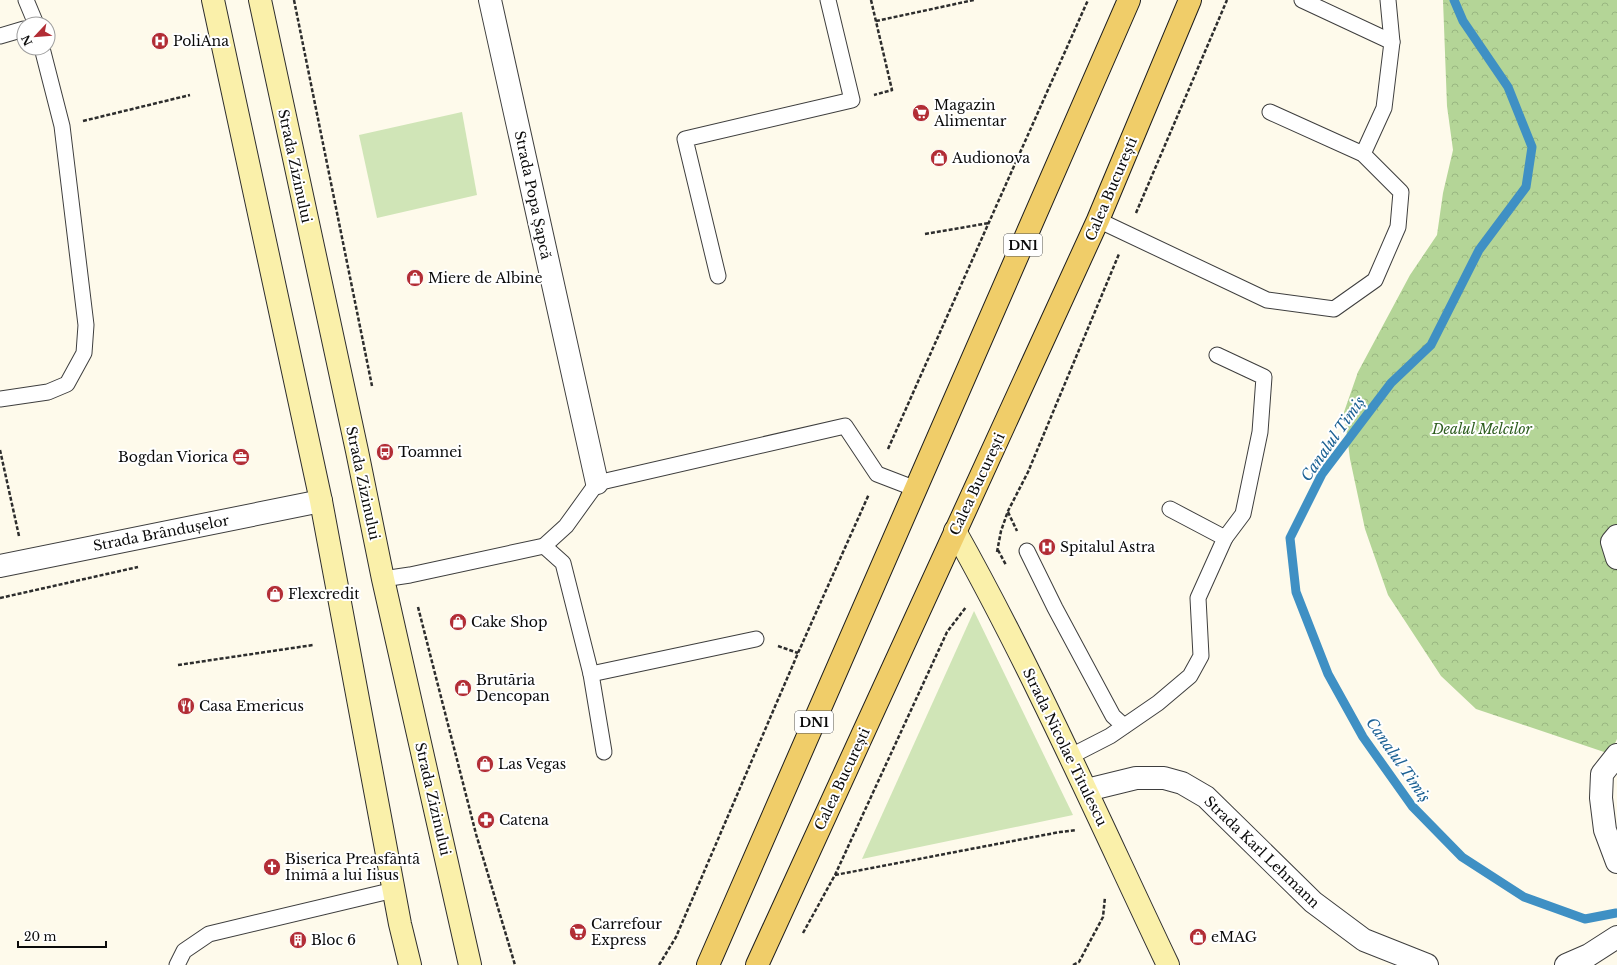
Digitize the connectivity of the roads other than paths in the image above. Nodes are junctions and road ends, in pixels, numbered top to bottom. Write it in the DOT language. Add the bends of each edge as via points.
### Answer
graph roads {
  1 [pos="26,0"];
  2 [pos="213,0"];
  3 [pos="260,0"];
  4 [pos="490,0"];
  5 [pos="828,0"];
  6 [pos="1129,0"];
  7 [pos="1190,0"];
  8 [pos="1302,0"];
  9 [pos="1388,0"];
  10 [pos="33,16"];
  11 [pos="16,31"];
  12 [pos="0,36"];
  13 [pos="1392,42"];
  14 [pos="44,56"];
  15 [pos="1270,112"];
  16 [pos="1363,154"];
  17 [pos="1098,220"];
  18 [pos="718,276"];
  19 [pos="1218,355"];
  20 [pos="0,399"];
  21 [pos="597,483"];
  22 [pos="916,489"];
  23 [pos="321,500"];
  24 [pos="1170,509"];
  25 [pos="955,531"];
  26 [pos="1617,536"];
  27 [pos="1225,538"];
  28 [pos="544,546"];
  29 [pos="1026,551"];
  30 [pos="1617,558"];
  31 [pos="0,566"];
  32 [pos="383,579"];
  33 [pos="756,639"];
  34 [pos="591,674"];
  35 [pos="1124,726"];
  36 [pos="604,752"];
  37 [pos="1617,755"];
  38 [pos="1071,756"];
  39 [pos="1087,790"];
  40 [pos="1617,862"];
  41 [pos="394,890"];
  42 [pos="1617,937"];
  43 [pos="177,965"];
  44 [pos="410,965"];
  45 [pos="470,965"];
  46 [pos="708,965"];
  47 [pos="757,965"];
  48 [pos="1168,965"];
  49 [pos="1427,965"];
  50 [pos="1566,965"];
  1 -- 10 [label="lane"];
  2 -- 23 [label="main road"];
  3 -- 32 [label="main road, Strada Zizinului"];
  4 -- 21 [label="street, Strada Popa Șapcă"];
  5 -- 18 [label="lane" via="852,100 685,138"];
  6 -- 22 [label="main road, DN1"];
  7 -- 17 [label="main road, Calea București"];
  8 -- 13 [label="lane"];
  9 -- 13 [label="lane"];
  11 -- 12 [label="lane"];
  13 -- 16 [label="lane" via="1384,108"];
  14 -- 20 [label="lane" via="62,126 86,325 84,353 67,384 48,392"];
  15 -- 16 [label="lane"];
  16 -- 17 [label="lane" via="1401,192 1398,227 1375,280 1334,309 1267,300"];
  17 -- 25 [label="main road, Calea București"];
  19 -- 27 [label="lane" via="1264,377 1260,432 1243,514"];
  21 -- 22 [label="lane" via="845,426 877,474"];
  21 -- 28 [label="lane" via="566,526"];
  22 -- 46 [label="main road, DN1"];
  23 -- 31 [label="street, Strada Brândușelor"];
  23 -- 41 [label="main road"];
  24 -- 27 [label="lane"];
  25 -- 38 [label="main road, Strada Nicolae Titulescu" via="982,579"];
  25 -- 47 [label="main road, Calea București"];
  26 -- 30 [label="street" via="1612,542"];
  27 -- 35 [label="lane" via="1198,598 1201,656 1190,676 1158,703"];
  28 -- 32 [label="lane"];
  28 -- 34 [label="lane" via="563,563"];
  29 -- 35 [label="lane" via="1113,716"];
  32 -- 45 [label="main road, Strada Zizinului"];
  33 -- 34 [label="lane"];
  34 -- 36 [label="lane"];
  35 -- 38 [label="lane" via="1095,745"];
  37 -- 40 [label="street" via="1602,774 1601,798 1605,830"];
  38 -- 39 [label="main road, Strada Nicolae Titulescu"];
  39 -- 48 [label="main road, Strada Nicolae Titulescu"];
  39 -- 49 [label="street, Strada Karl Lehmann" via="1136,778 1164,778 1182,783 1206,797 1313,902 1332,917 1364,940"];
  41 -- 43 [label="lane" via="208,934 184,951"];
  41 -- 44 [label="main road"];
  42 -- 50 [label="street" via="1589,955"];
}
